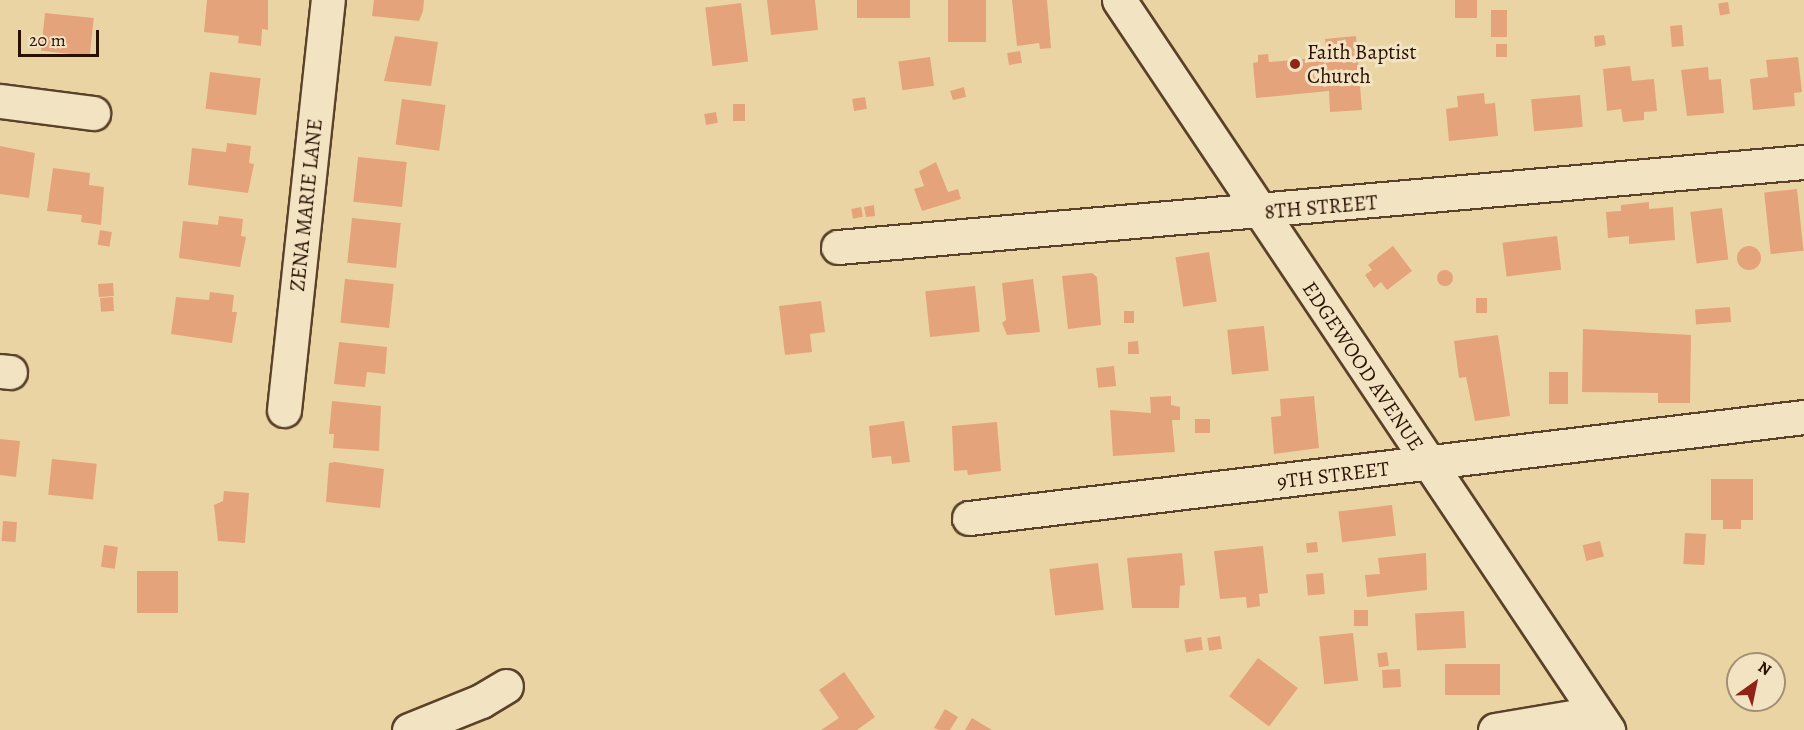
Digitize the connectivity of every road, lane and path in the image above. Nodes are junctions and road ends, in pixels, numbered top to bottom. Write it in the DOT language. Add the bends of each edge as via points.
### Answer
graph roads {
  1 [pos="328,0"];
  2 [pos="1119,0"];
  3 [pos="0,101"];
  4 [pos="93,113"];
  5 [pos="1804,162"];
  6 [pos="1261,212"];
  7 [pos="838,247"];
  8 [pos="284,410"];
  9 [pos="1804,417"];
  10 [pos="1428,464"];
  11 [pos="969,518"];
  12 [pos="506,686"];
  13 [pos="1602,721"];
  14 [pos="409,730"];
  15 [pos="1495,730"];
  1 -- 8 [label="street, ZENA MARIE LANE"];
  2 -- 6 [label="street, EDGEWOOD AVENUE"];
  3 -- 4 [label="street"];
  5 -- 6 [label="street, 8TH STREET"];
  6 -- 7 [label="street, 8TH STREET"];
  6 -- 10 [label="street, EDGEWOOD AVENUE"];
  9 -- 10 [label="street, 9TH STREET"];
  10 -- 11 [label="street, 9TH STREET"];
  10 -- 13 [label="street, EDGEWOOD AVENUE"];
  12 -- 14 [label="street" via="473,705"];
  13 -- 15 [label="street"];
}
